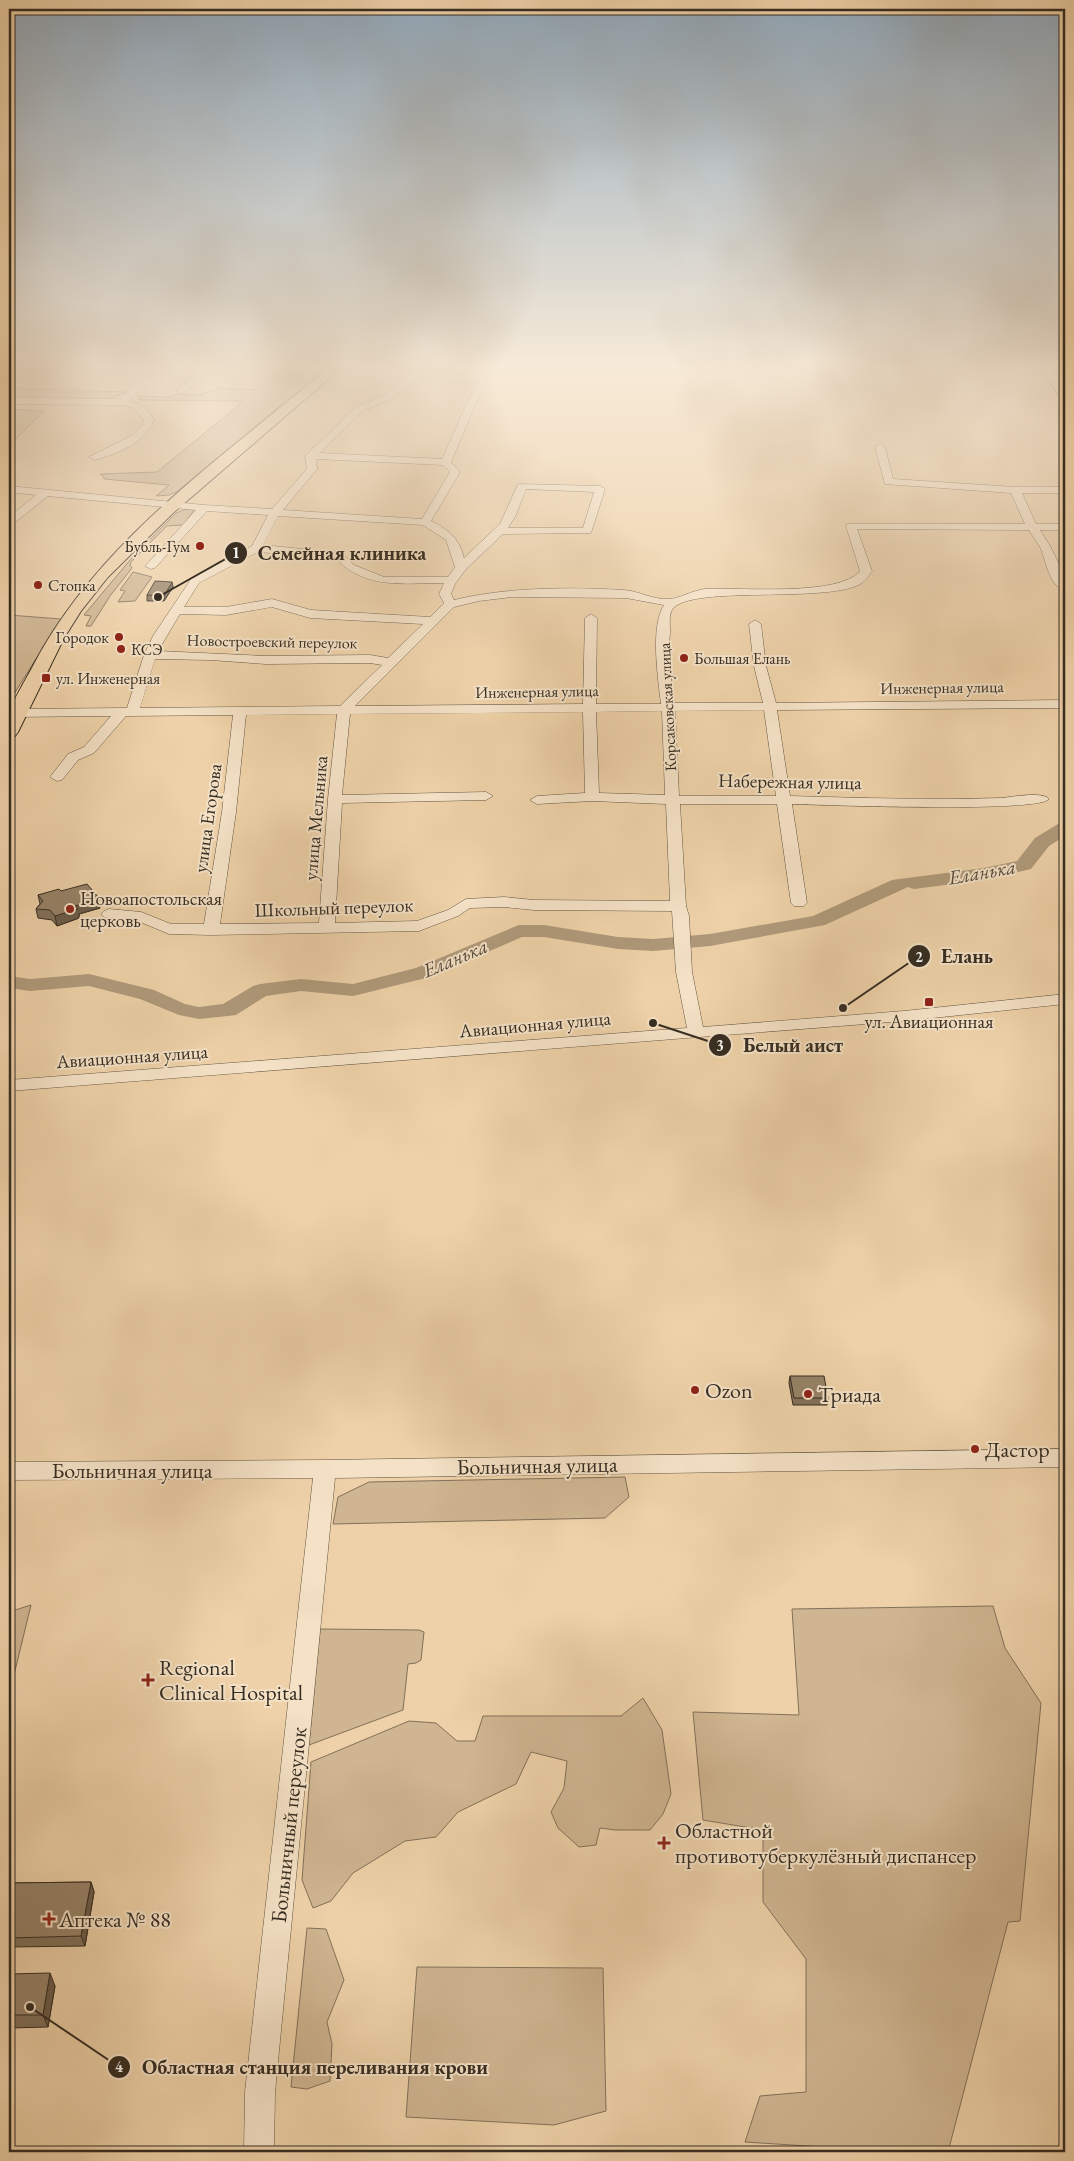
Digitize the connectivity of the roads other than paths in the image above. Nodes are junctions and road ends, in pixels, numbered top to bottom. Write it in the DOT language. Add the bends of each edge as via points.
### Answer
graph roads {
  1 [pos="221,464"];
  2 [pos="311,464"];
  3 [pos="448,464"];
  4 [pos="884,464"];
  5 [pos="9,489"];
  6 [pos="1015,490"];
  7 [pos="1065,490"];
  8 [pos="46,492"];
  9 [pos="172,505"];
  10 [pos="204,508"];
  11 [pos="276,512"];
  12 [pos="9,522"];
  13 [pos="425,522"];
  14 [pos="1032,527"];
  15 [pos="1065,527"];
  16 [pos="500,531"];
  17 [pos="256,548"];
  18 [pos="151,566"];
  19 [pos="460,566"];
  20 [pos="449,580"];
  21 [pos="1065,587"];
  22 [pos="671,603"];
  23 [pos="450,604"];
  24 [pos="176,610"];
  25 [pos="591,618"];
  26 [pos="434,621"];
  27 [pos="755,624"];
  28 [pos="150,655"];
  29 [pos="393,663"];
  30 [pos="1065,704"];
  31 [pos="770,706"];
  32 [pos="589,708"];
  33 [pos="668,708"];
  34 [pos="344,710"];
  35 [pos="240,711"];
  36 [pos="127,712"];
  37 [pos="13,713"];
  38 [pos="9,732"];
  39 [pos="57,777"];
  40 [pos="486,796"];
  41 [pos="592,797"];
  42 [pos="1042,799"];
  43 [pos="335,800"];
  44 [pos="537,800"];
  45 [pos="673,800"];
  46 [pos="784,800"];
  47 [pos="799,903"];
  48 [pos="679,911"];
  49 [pos="109,914"];
  50 [pos="327,928"];
  51 [pos="211,930"];
  52 [pos="1065,1000"];
  53 [pos="696,1032"];
  54 [pos="9,1086"];
  55 [pos="1065,1458"];
  56 [pos="325,1469"];
  57 [pos="9,1471"];
  58 [pos="259,2152"];
  1 -- 9 [label="main road"];
  2 -- 11 [label="street" via="312,469"];
  3 -- 13 [label="street" via="455,472"];
  4 -- 6 [label="street" via="889,482"];
  5 -- 8 [label="street"];
  6 -- 7 [label="street"];
  6 -- 14 [label="street"];
  8 -- 9 [label="street"];
  8 -- 12 [label="street"];
  9 -- 10 [label="street"];
  9 -- 37 [label="main road" via="136,539 76,608"];
  10 -- 11 [label="street"];
  10 -- 18 [label="street"];
  11 -- 13 [label="street"];
  11 -- 17 [label="street"];
  13 -- 19 [label="street" via="450,535 458,551"];
  14 -- 15 [label="street"];
  14 -- 21 [label="street"];
  14 -- 22 [label="street" via="851,526 866,570 861,579 850,585 824,590 705,592"];
  16 -- 16 [label="street" via="513,512 522,486 600,489 587,531"];
  16 -- 19 [label="street"];
  17 -- 20 [label="street" via="338,555 350,567 382,580"];
  17 -- 24 [label="street" via="195,581"];
  19 -- 20 [label="street"];
  20 -- 23 [label="street" via="444,594"];
  22 -- 23 [label="street" via="626,594 513,592"];
  22 -- 33 [label="street, Корсаковская улица" via="665,612 662,657"];
  23 -- 26 [label="street"];
  24 -- 26 [label="street" via="226,611 272,603 310,614"];
  24 -- 28 [label="street"];
  25 -- 32 [label="street"];
  26 -- 29 [label="street"];
  27 -- 31 [label="street" via="760,666"];
  28 -- 29 [label="street, Новостроевский переулок"];
  28 -- 36 [label="street"];
  29 -- 34 [label="street"];
  30 -- 31 [label="street, Инженерная улица"];
  31 -- 33 [label="street, Инженерная улица"];
  31 -- 46 [label="street"];
  32 -- 33 [label="street, Инженерная улица"];
  32 -- 34 [label="street, Инженерная улица"];
  32 -- 41 [label="street"];
  33 -- 45 [label="street, Корсаковская улица"];
  34 -- 35 [label="street, Инженерная улица"];
  34 -- 43 [label="street, улица Мельника"];
  35 -- 36 [label="street, Инженерная улица"];
  35 -- 51 [label="street, улица Егорова"];
  36 -- 37 [label="street, Инженерная улица"];
  36 -- 39 [label="street" via="89,750 73,757"];
  37 -- 38 [label="main road"];
  40 -- 43 [label="street"];
  41 -- 44 [label="street, Набережная улица"];
  41 -- 45 [label="street, Набережная улица"];
  42 -- 46 [label="street, Набережная улица" via="889,803"];
  43 -- 50 [label="street, улица Мельника"];
  45 -- 46 [label="street, Набережная улица"];
  45 -- 48 [label="street, Корсаковская улица"];
  46 -- 47 [label="street"];
  48 -- 50 [label="street, Школьный переулок" via="504,902 466,904 453,913 419,926"];
  48 -- 53 [label="street, Корсаковская улица" via="683,963"];
  49 -- 51 [label="street, Школьный переулок" via="141,918 169,929"];
  50 -- 51 [label="street, Школьный переулок"];
  52 -- 53 [label="street, Авиационная улица"];
  53 -- 54 [label="street, Авиационная улица"];
  55 -- 56 [label="street, Больничная улица"];
  56 -- 57 [label="street, Больничная улица"];
  56 -- 58 [label="street, Больничный переулок" via="260,2092"];
}
